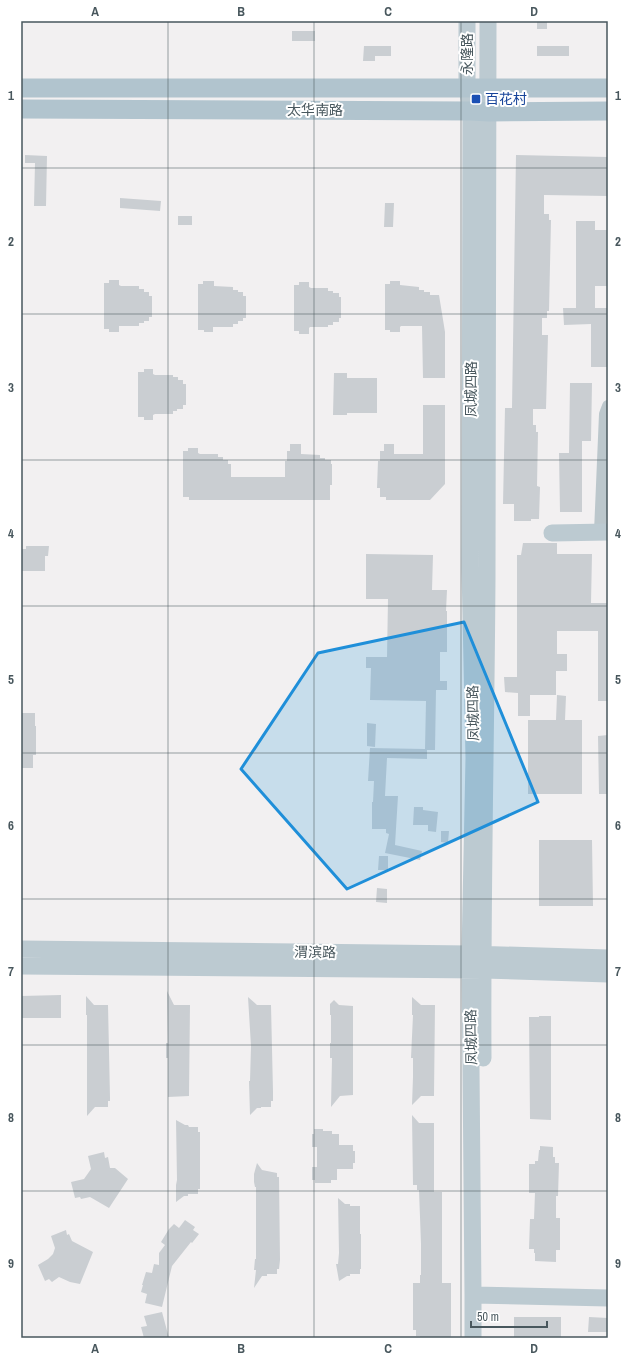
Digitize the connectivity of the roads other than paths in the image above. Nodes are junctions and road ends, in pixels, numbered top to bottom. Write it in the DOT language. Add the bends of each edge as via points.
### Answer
graph roads {
  1 [pos="467,21"];
  2 [pos="488,21"];
  3 [pos="488,87"];
  4 [pos="21,88"];
  5 [pos="467,88"];
  6 [pos="608,88"];
  7 [pos="21,109"];
  8 [pos="480,111"];
  9 [pos="608,111"];
  10 [pos="608,406"];
  11 [pos="552,532"];
  12 [pos="604,532"];
  13 [pos="21,949"];
  14 [pos="608,958"];
  15 [pos="477,962"];
  16 [pos="21,966"];
  17 [pos="608,974"];
  18 [pos="479,1295"];
  19 [pos="608,1298"];
  20 [pos="473,1338"];
  21 [pos="484,1338"];
  1 -- 5 [label="street, 永隆路"];
  2 -- 3 [label="street, 永隆路"];
  3 -- 5 [label="main road, 太华南路"];
  3 -- 6 [label="main road, 太华南路"];
  3 -- 8 [label="street, 凤城四路"];
  4 -- 5 [label="main road, 太华南路"];
  5 -- 8 [label="street, 凤城四路"];
  7 -- 8 [label="main road, 太华南路"];
  8 -- 9 [label="main road, 太华南路"];
  8 -- 15 [label="street, 凤城四路" via="470,568"];
  10 -- 12 [label="street" via="605,414"];
  11 -- 12 [label="street"];
  13 -- 15 [label="street, 渭滨路"];
  14 -- 15 [label="street, 渭滨路"];
  15 -- 16 [label="street, 渭滨路"];
  15 -- 17 [label="street, 渭滨路"];
  15 -- 18 [label="street, 凤城四路"];
  18 -- 19 [label="street"];
  18 -- 20 [label="street, 凤城四路"];
  18 -- 21 [label="street, 凤城四路"];
}
